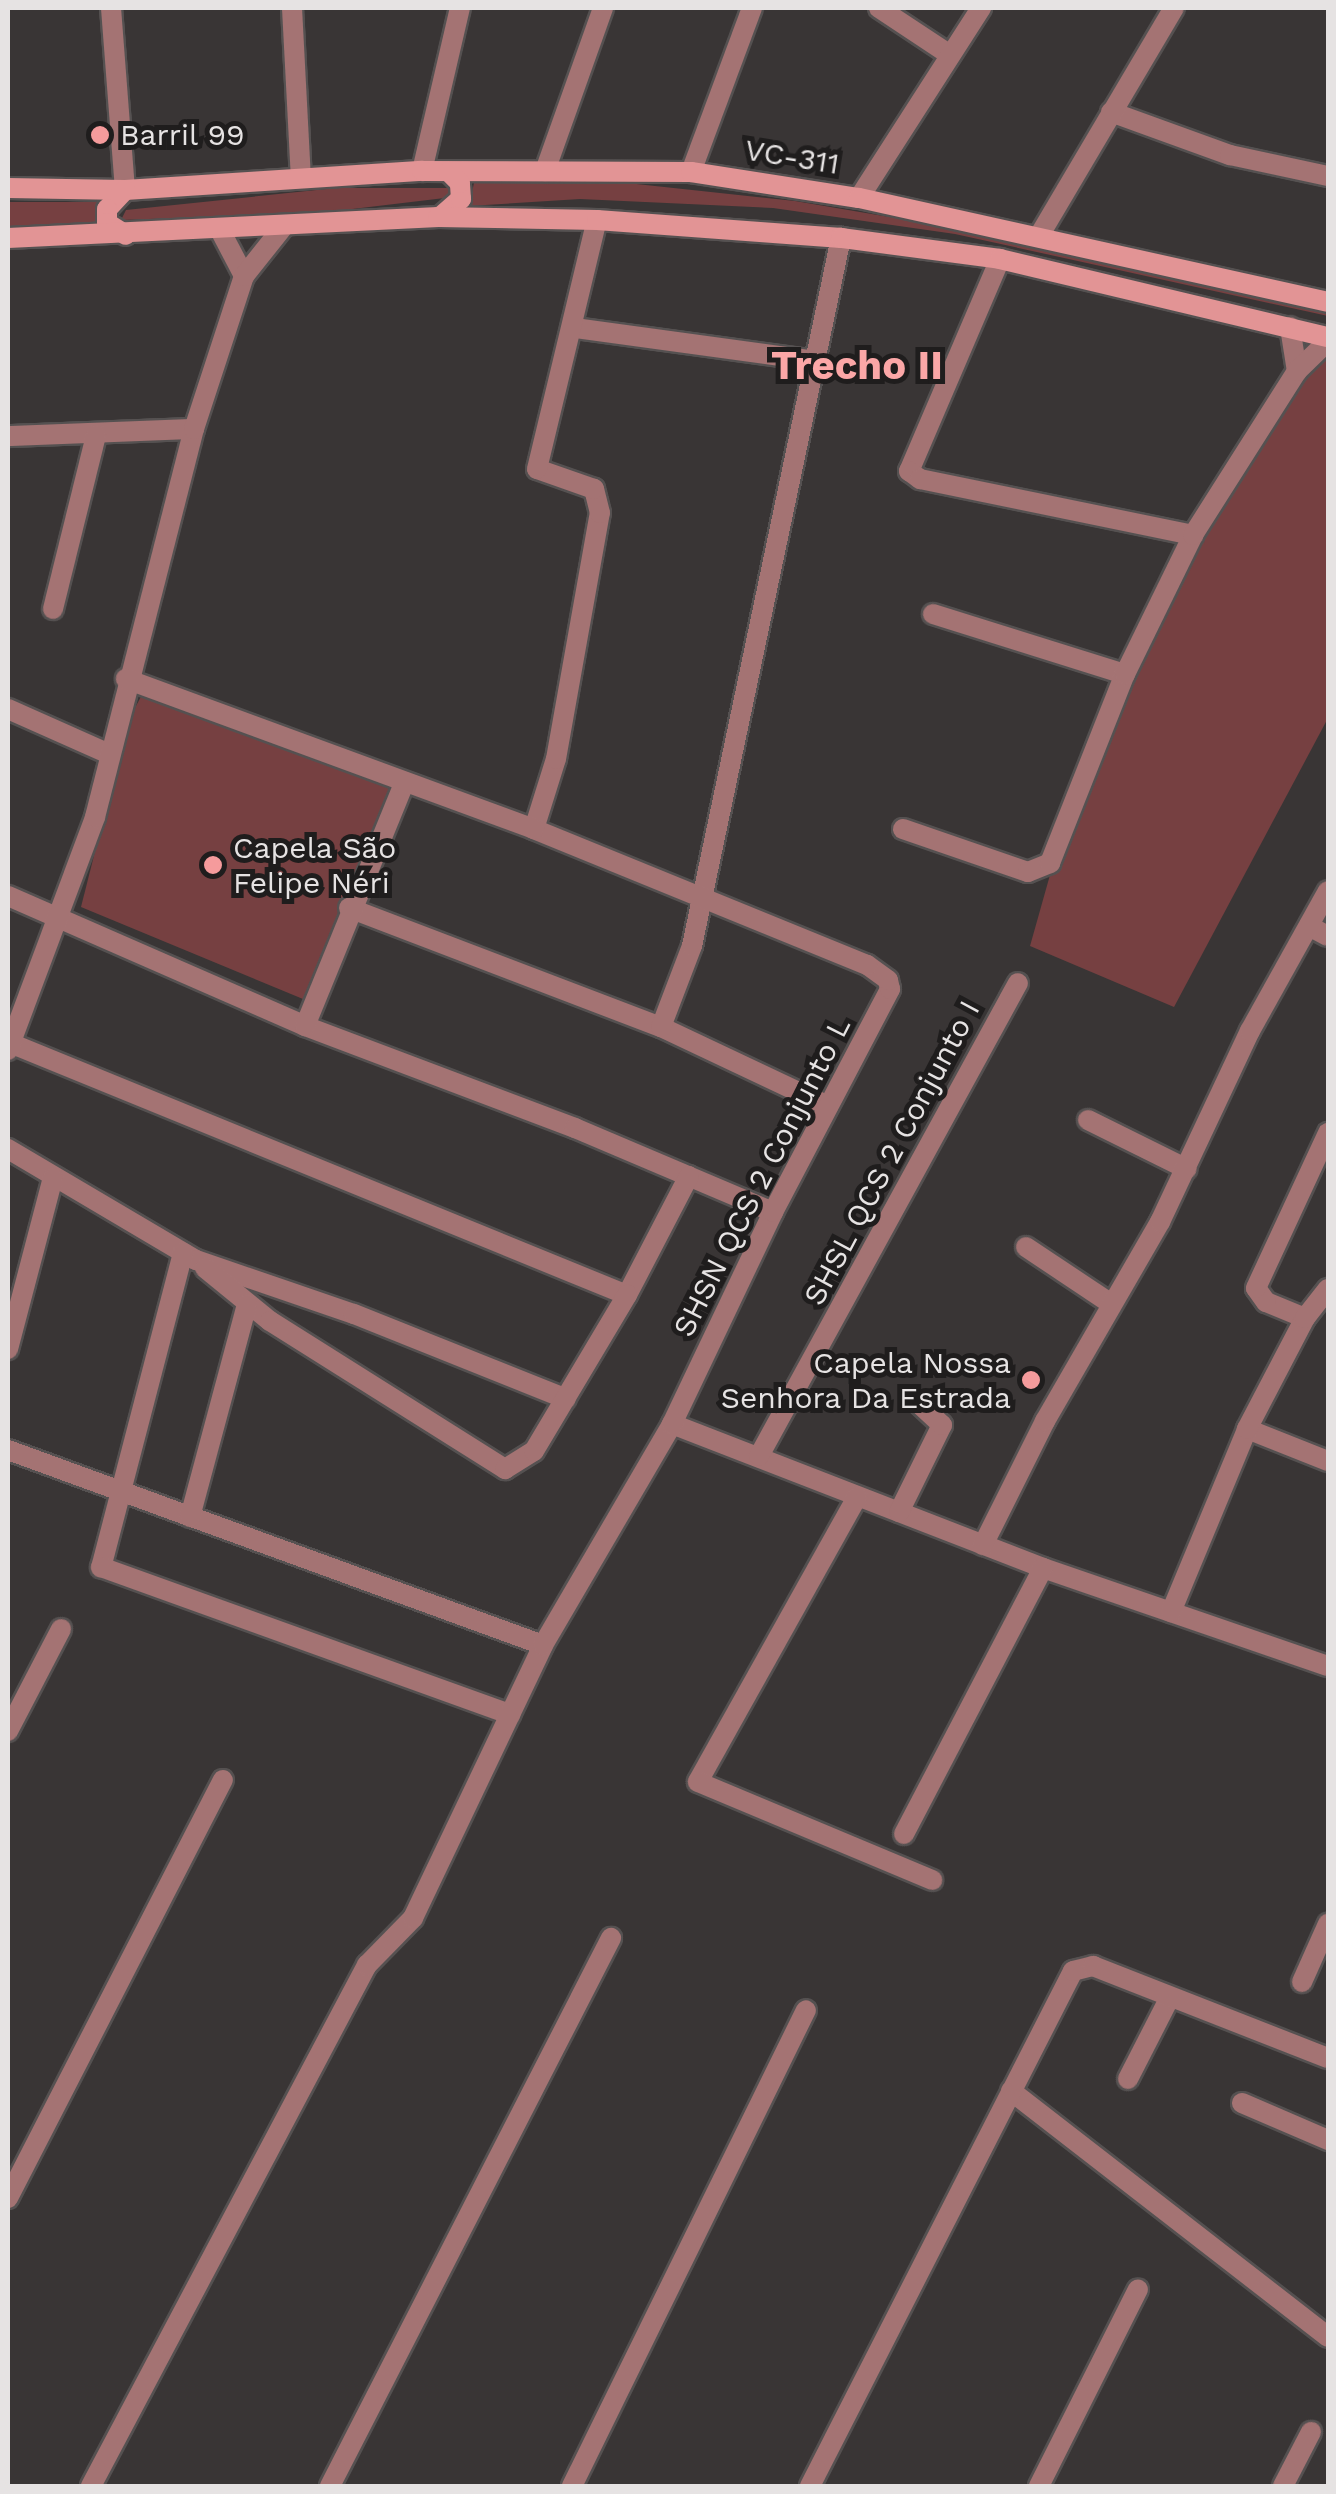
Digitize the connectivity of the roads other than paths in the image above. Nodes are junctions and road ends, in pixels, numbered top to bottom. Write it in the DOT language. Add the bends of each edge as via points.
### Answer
graph roads {
  1 [pos="111,8"];
  2 [pos="292,8"];
  3 [pos="460,8"];
  4 [pos="603,8"];
  5 [pos="752,8"];
  6 [pos="880,8"];
  7 [pos="982,8"];
  8 [pos="1174,8"];
  9 [pos="950,55"];
  10 [pos="1112,112"];
  11 [pos="422,171"];
  12 [pos="544,171"];
  13 [pos="449,172"];
  14 [pos="690,172"];
  15 [pos="1328,176"];
  16 [pos="301,178"];
  17 [pos="8,188"];
  18 [pos="125,190"];
  19 [pos="859,198"];
  20 [pos="438,217"];
  21 [pos="597,220"];
  22 [pos="292,226"];
  23 [pos="220,230"];
  24 [pos="126,235"];
  25 [pos="1040,236"];
  26 [pos="841,238"];
  27 [pos="8,239"];
  28 [pos="1000,260"];
  29 [pos="244,276"];
  30 [pos="1328,302"];
  31 [pos="575,328"];
  32 [pos="1290,328"];
  33 [pos="1328,339"];
  34 [pos="815,361"];
  35 [pos="1298,371"];
  36 [pos="194,429"];
  37 [pos="96,435"];
  38 [pos="8,436"];
  39 [pos="1192,535"];
  40 [pos="53,609"];
  41 [pos="933,614"];
  42 [pos="1125,674"];
  43 [pos="126,678"];
  44 [pos="8,709"];
  45 [pos="108,754"];
  46 [pos="404,783"];
  47 [pos="903,828"];
  48 [pos="534,830"];
  49 [pos="1328,892"];
  50 [pos="8,896"];
  51 [pos="700,899"];
  52 [pos="349,908"];
  53 [pos="58,918"];
  54 [pos="1309,926"];
  55 [pos="1328,936"];
  56 [pos="1018,983"];
  57 [pos="14,1007"];
  58 [pos="304,1026"];
  59 [pos="661,1027"];
  60 [pos="9,1046"];
  61 [pos="828,1106"];
  62 [pos="1088,1120"];
  63 [pos="1328,1133"];
  64 [pos="8,1148"];
  65 [pos="1187,1169"];
  66 [pos="689,1176"];
  67 [pos="53,1178"];
  68 [pos="773,1212"];
  69 [pos="1026,1247"];
  70 [pos="190,1257"];
  71 [pos="1324,1290"];
  72 [pos="626,1295"];
  73 [pos="1110,1303"];
  74 [pos="247,1305"];
  75 [pos="1305,1318"];
  76 [pos="8,1349"];
  77 [pos="566,1398"];
  78 [pos="914,1399"];
  79 [pos="672,1424"];
  80 [pos="1247,1429"];
  81 [pos="8,1450"];
  82 [pos="758,1456"];
  83 [pos="1328,1461"];
  84 [pos="123,1495"];
  85 [pos="857,1498"];
  86 [pos="900,1512"];
  87 [pos="190,1516"];
  88 [pos="983,1544"];
  89 [pos="1043,1568"];
  90 [pos="1172,1612"];
  91 [pos="61,1629"];
  92 [pos="543,1645"];
  93 [pos="1328,1666"];
  94 [pos="510,1714"];
  95 [pos="8,1731"];
  96 [pos="223,1780"];
  97 [pos="904,1834"];
  98 [pos="932,1880"];
  99 [pos="1328,1924"];
  100 [pos="611,1938"];
  101 [pos="1302,1982"];
  102 [pos="1170,1997"];
  103 [pos="806,2010"];
  104 [pos="1328,2058"];
  105 [pos="1128,2079"];
  106 [pos="1011,2090"];
  107 [pos="1242,2103"];
  108 [pos="1328,2140"];
  109 [pos="8,2198"];
  110 [pos="1138,2289"];
  111 [pos="1328,2337"];
  112 [pos="1311,2432"];
  113 [pos="91,2486"];
  114 [pos="330,2486"];
  115 [pos="572,2486"];
  116 [pos="810,2486"];
  117 [pos="1039,2486"];
  118 [pos="1283,2486"];
  1 -- 18 [label="street"];
  2 -- 16 [label="street"];
  3 -- 11 [label="street"];
  4 -- 12 [label="street"];
  5 -- 14 [label="street"];
  6 -- 9 [label="street"];
  7 -- 9 [label="street"];
  8 -- 10 [label="street"];
  9 -- 19 [label="street"];
  10 -- 15 [label="street" via="1230,155"];
  10 -- 25 [label="street"];
  11 -- 13 [label="main road, VC-311"];
  11 -- 16 [label="main road, VC-311"];
  12 -- 13 [label="main road, VC-311"];
  12 -- 14 [label="main road, VC-311"];
  13 -- 20 [label="main road" via="460,183 462,199"];
  14 -- 19 [label="main road, VC-311"];
  16 -- 18 [label="main road, VC-311"];
  17 -- 18 [label="main road"];
  18 -- 24 [label="main road" via="108,209 106,223"];
  19 -- 25 [label="main road, VC-311"];
  20 -- 21 [label="main road"];
  20 -- 22 [label="main road"];
  21 -- 26 [label="main road"];
  21 -- 31 [label="street"];
  22 -- 23 [label="main road"];
  22 -- 29 [label="street"];
  23 -- 24 [label="main road"];
  23 -- 29 [label="street"];
  24 -- 27 [label="main road"];
  25 -- 30 [label="main road, VC-311"];
  26 -- 28 [label="main road"];
  26 -- 34 [label="street"];
  28 -- 32 [label="main road"];
  28 -- 39 [label="street" via="909,471 920,479"];
  29 -- 36 [label="street"];
  31 -- 34 [label="street"];
  31 -- 48 [label="street" via="537,470 594,490 600,513 556,759"];
  32 -- 33 [label="main road"];
  32 -- 35 [label="street"];
  33 -- 35 [label="street"];
  34 -- 51 [label="street"];
  35 -- 39 [label="street"];
  36 -- 37 [label="street"];
  36 -- 43 [label="street"];
  37 -- 38 [label="street"];
  37 -- 40 [label="street"];
  39 -- 42 [label="street"];
  41 -- 42 [label="street"];
  42 -- 47 [label="street" via="1045,867 1028,872"];
  43 -- 45 [label="street"];
  43 -- 46 [label="street"];
  44 -- 45 [label="street"];
  45 -- 53 [label="street" via="95,817"];
  46 -- 48 [label="street"];
  46 -- 52 [label="street"];
  48 -- 51 [label="street"];
  49 -- 54 [label="street"];
  50 -- 53 [label="street"];
  51 -- 59 [label="street" via="685,978"];
  51 -- 61 [label="street, SHSN QCS 2 Conjunto L" via="888,980 887,1000"];
  52 -- 58 [label="street"];
  52 -- 59 [label="street"];
  53 -- 57 [label="street"];
  53 -- 58 [label="street"];
  54 -- 55 [label="street"];
  54 -- 65 [label="street" via="1250,1031"];
  56 -- 82 [label="street, SHSL QCS 2 Conjunto I"];
  57 -- 60 [label="street"];
  58 -- 66 [label="street"];
  59 -- 61 [label="street"];
  60 -- 72 [label="street"];
  61 -- 68 [label="street, SHSN QCS 2 Conjunto L"];
  62 -- 65 [label="street"];
  63 -- 75 [label="street" via="1256,1288 1266,1302"];
  64 -- 67 [label="street"];
  65 -- 73 [label="street"];
  66 -- 68 [label="street"];
  66 -- 72 [label="street"];
  67 -- 70 [label="street"];
  67 -- 76 [label="street"];
  68 -- 79 [label="street, SHSN QCS 2 Conjunto L"];
  69 -- 73 [label="street"];
  70 -- 74 [label="street"];
  70 -- 77 [label="street"];
  70 -- 84 [label="street"];
  71 -- 75 [label="street"];
  72 -- 77 [label="street"];
  73 -- 88 [label="street"];
  74 -- 77 [label="street" via="505,1469 534,1451"];
  74 -- 87 [label="street"];
  75 -- 80 [label="street"];
  78 -- 86 [label="street" via="942,1425"];
  79 -- 82 [label="street"];
  79 -- 92 [label="street, SHSN QCS 2 Conjunto L"];
  80 -- 83 [label="street"];
  80 -- 90 [label="street"];
  81 -- 84 [label="street"];
  82 -- 85 [label="street"];
  84 -- 87 [label="street"];
  84 -- 94 [label="street" via="99,1555 107,1572"];
  85 -- 86 [label="street"];
  85 -- 98 [label="street" via="698,1782"];
  86 -- 88 [label="street"];
  87 -- 92 [label="street"];
  88 -- 89 [label="street"];
  89 -- 90 [label="street"];
  89 -- 97 [label="street"];
  90 -- 93 [label="street"];
  91 -- 95 [label="street"];
  92 -- 94 [label="street, SHSN QCS 2 Conjunto L"];
  94 -- 113 [label="street, SHSN QCS 2 Conjunto L" via="413,1918 366,1964"];
  96 -- 109 [label="street"];
  99 -- 101 [label="street"];
  100 -- 114 [label="street"];
  102 -- 104 [label="street"];
  102 -- 105 [label="street"];
  102 -- 106 [label="street" via="1093,1966 1064,1981"];
  103 -- 115 [label="street"];
  106 -- 111 [label="street"];
  106 -- 116 [label="street"];
  107 -- 108 [label="street"];
  110 -- 117 [label="street"];
  112 -- 118 [label="street"];
}
